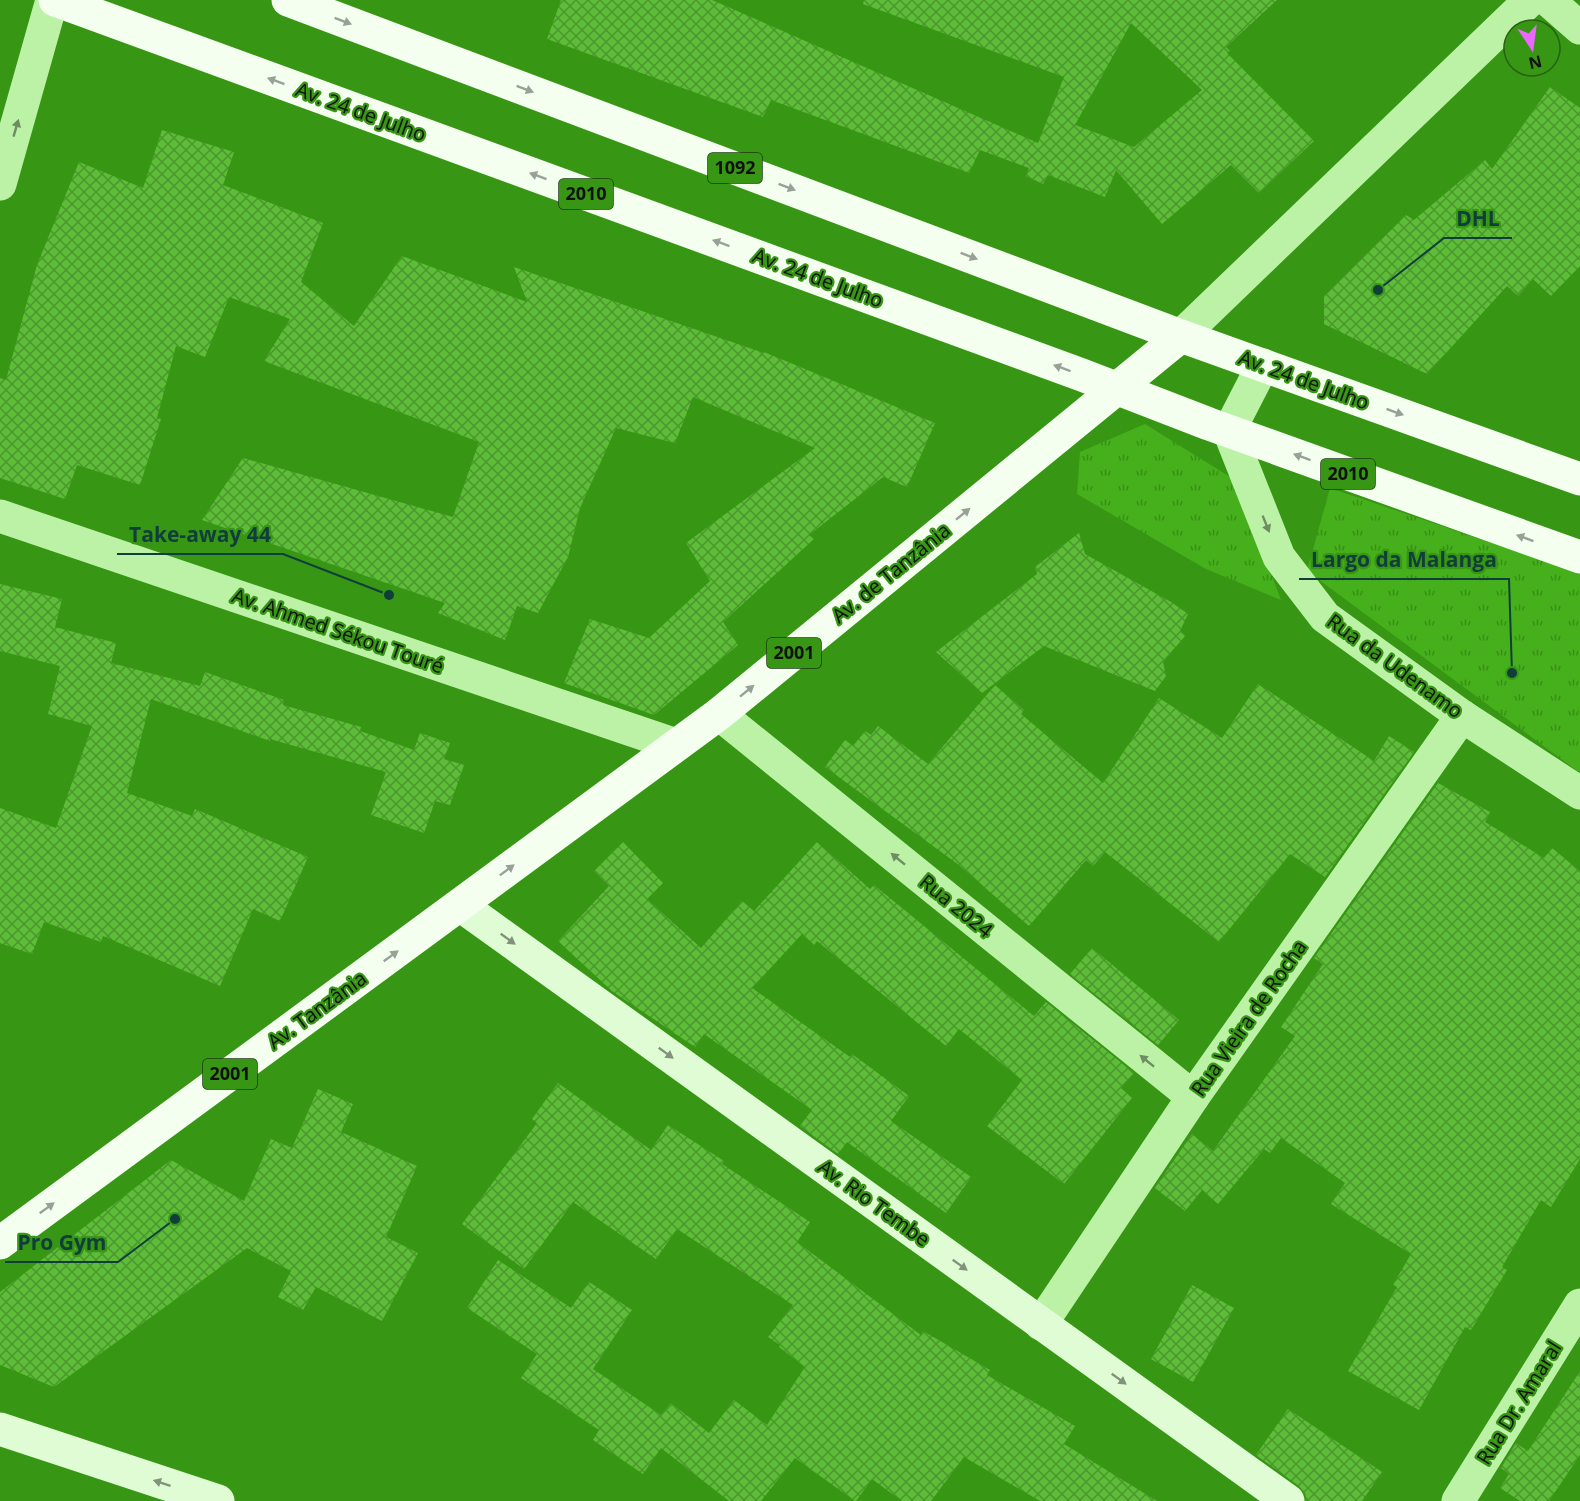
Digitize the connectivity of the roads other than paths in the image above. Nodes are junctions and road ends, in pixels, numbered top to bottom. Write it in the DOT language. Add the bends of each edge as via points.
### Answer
graph roads {
  1 [pos="54,0"];
  2 [pos="288,0"];
  3 [pos="1530,0"];
  4 [pos="1548,0"];
  5 [pos="1580,28"];
  6 [pos="0,184"];
  7 [pos="1181,336"];
  8 [pos="1263,365"];
  9 [pos="1117,388"];
  10 [pos="1229,431"];
  11 [pos="1580,479"];
  12 [pos="0,516"];
  13 [pos="1580,557"];
  14 [pos="719,714"];
  15 [pos="1462,716"];
  16 [pos="676,745"];
  17 [pos="1580,793"];
  18 [pos="460,905"];
  19 [pos="1193,1097"];
  20 [pos="0,1243"];
  21 [pos="1580,1305"];
  22 [pos="1041,1324"];
  23 [pos="0,1429"];
  24 [pos="218,1501"];
  25 [pos="1288,1501"];
  26 [pos="1458,1501"];
  6 -- 1 [label="street, one-way"];
  9 -- 1 [label="main road, Av. 24 de Julho / 2010, one-way"];
  2 -- 7 [label="main road, Av. 24 de Julho / 1092, one-way"];
  3 -- 7 [label="street"];
  4 -- 5 [label="street"];
  7 -- 8 [label="main road, Av. 24 de Julho"];
  7 -- 9 [label="main road, Av. de Tanzânia"];
  8 -- 10 [label="street"];
  8 -- 11 [label="main road, Av. 24 de Julho, one-way"];
  9 -- 10 [label="main road, Av. 24 de Julho / 2010"];
  14 -- 9 [label="main road, Av. de Tanzânia / 2001, one-way"];
  13 -- 10 [label="main road, Av. 24 de Julho / 2010, one-way"];
  10 -- 15 [label="street, Rua da Udenamo, one-way" via="1279,556 1325,617"];
  12 -- 16 [label="street, Av. Ahmed Sékou Touré"];
  14 -- 16 [label="main road, Av. de Tanzânia / 2001"];
  19 -- 14 [label="street, Rua 2024, one-way"];
  15 -- 17 [label="street, Rua da Udenamo"];
  15 -- 19 [label="street, Rua Vieira de Rocha"];
  18 -- 16 [label="main road, Av. de Tanzânia / 2001, one-way"];
  20 -- 18 [label="main road, Av. Tanzânia / 2001, one-way"];
  18 -- 22 [label="main road, Av. Rio Tembe, one-way"];
  19 -- 22 [label="street, Rua Vieira de Rocha"];
  21 -- 26 [label="street, Rua Dr. Amaral"];
  22 -- 25 [label="main road, Av. Rio Tembe, one-way"];
  24 -- 23 [label="main road, one-way"];
}
